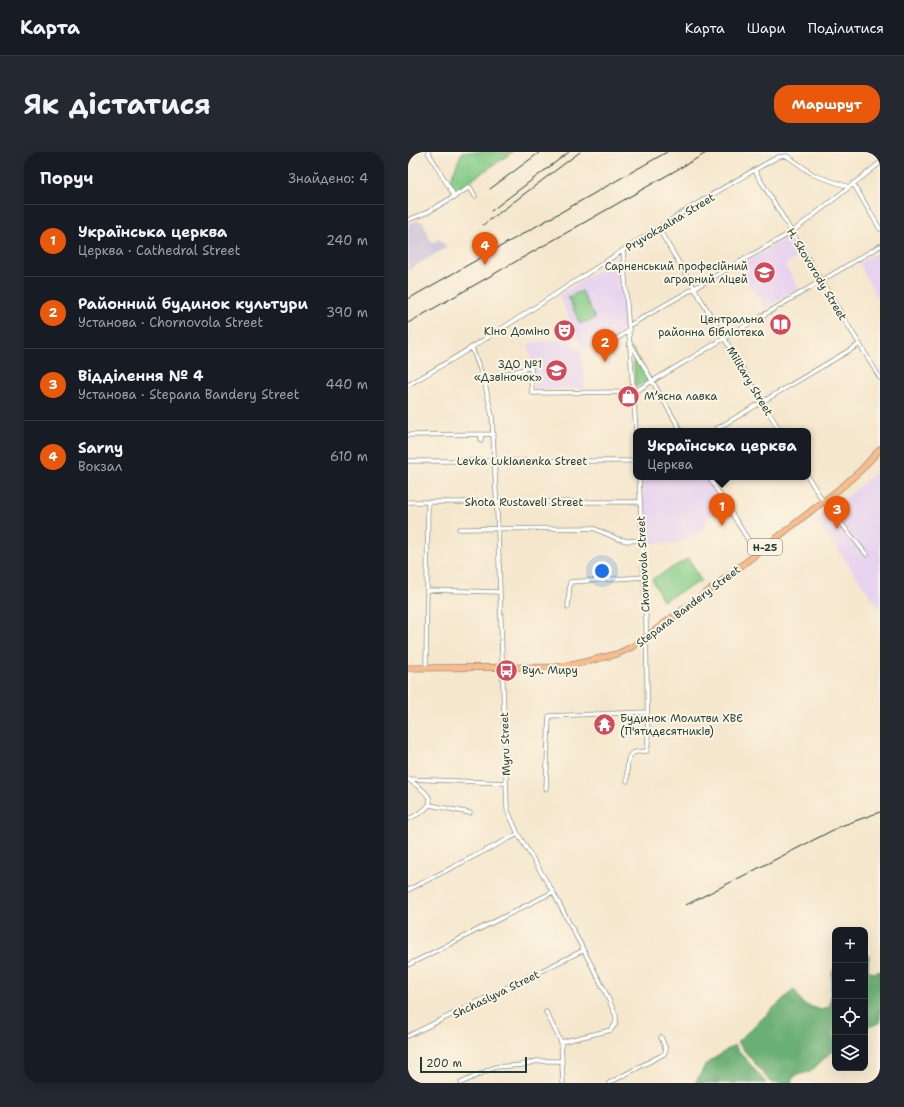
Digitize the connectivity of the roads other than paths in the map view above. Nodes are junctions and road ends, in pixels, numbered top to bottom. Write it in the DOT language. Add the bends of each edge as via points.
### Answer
graph roads {
  1 [pos="428,152"];
  2 [pos="880,163"];
  3 [pos="756,171"];
  4 [pos="853,183"];
  5 [pos="850,187"];
  6 [pos="475,196"];
  7 [pos="455,197"];
  8 [pos="408,220"];
  9 [pos="658,228"];
  10 [pos="880,229"];
  11 [pos="792,232"];
  12 [pos="880,246"];
  13 [pos="623,250"];
  14 [pos="821,281"];
  15 [pos="693,288"];
  16 [pos="630,325"];
  17 [pos="630,330"];
  18 [pos="724,338"];
  19 [pos="615,340"];
  20 [pos="631,343"];
  21 [pos="860,344"];
  22 [pos="472,348"];
  23 [pos="880,378"];
  24 [pos="484,380"];
  25 [pos="653,381"];
  26 [pos="408,385"];
  27 [pos="634,392"];
  28 [pos="532,393"];
  29 [pos="533,399"];
  30 [pos="762,402"];
  31 [pos="636,428"];
  32 [pos="679,428"];
  33 [pos="718,428"];
  34 [pos="778,428"];
  35 [pos="408,434"];
  36 [pos="481,434"];
  37 [pos="494,434"];
  38 [pos="481,441"];
  39 [pos="880,450"];
  40 [pos="408,460"];
  41 [pos="495,461"];
  42 [pos="633,461"];
  43 [pos="639,480"];
  44 [pos="711,480"];
  45 [pos="810,480"];
  46 [pos="823,501"];
  47 [pos="408,502"];
  48 [pos="428,502"];
  49 [pos="497,502"];
  50 [pos="640,502"];
  51 [pos="459,529"];
  52 [pos="498,530"];
  53 [pos="642,540"];
  54 [pos="756,554"];
  55 [pos="867,555"];
  56 [pos="644,578"];
  57 [pos="428,590"];
  58 [pos="500,592"];
  59 [pos="568,607"];
  60 [pos="645,638"];
  61 [pos="408,668"];
  62 [pos="426,668"];
  63 [pos="503,668"];
  64 [pos="647,712"];
  65 [pos="408,779"];
  66 [pos="421,780"];
  67 [pos="627,781"];
  68 [pos="506,782"];
  69 [pos="418,785"];
  70 [pos="546,789"];
  71 [pos="430,805"];
  72 [pos="470,813"];
  73 [pos="408,819"];
  74 [pos="518,834"];
  75 [pos="408,890"];
  76 [pos="553,892"];
  77 [pos="584,950"];
  78 [pos="408,965"];
  79 [pos="546,1012"];
  80 [pos="408,1036"];
  81 [pos="661,1037"];
  82 [pos="561,1042"];
  83 [pos="560,1061"];
  84 [pos="461,1083"];
  85 [pos="563,1083"];
  86 [pos="609,1083"];
  1 -- 7 [label="street"];
  2 -- 4 [label="street"];
  3 -- 5 [label="street, Pryvokzalna Street" via="778,157 787,156 814,174"];
  3 -- 9 [label="street, Pryvokzalna Street"];
  3 -- 11 [label="street, H. Skovorody Street"];
  4 -- 5 [label="street"];
  4 -- 10 [label="street"];
  5 -- 11 [label="street"];
  6 -- 7 [label="street" via="470,187"];
  7 -- 8 [label="street"];
  9 -- 13 [label="street, Pryvokzalna Street"];
  9 -- 15 [label="street, Military Street"];
  11 -- 14 [label="street, H. Skovorody Street"];
  11 -- 15 [label="street"];
  12 -- 14 [label="street"];
  13 -- 16 [label="street"];
  13 -- 22 [label="street, Pryvokzalna Street"];
  14 -- 18 [label="street"];
  14 -- 21 [label="street, H. Skovorody Street"];
  15 -- 16 [label="street"];
  15 -- 18 [label="street, Military Street"];
  16 -- 17 [label="street"];
  17 -- 19 [label="street"];
  17 -- 20 [label="street"];
  18 -- 25 [label="street"];
  18 -- 30 [label="street, Military Street"];
  20 -- 25 [label="street"];
  20 -- 27 [label="street"];
  21 -- 23 [label="street, H. Skovorody Street"];
  21 -- 30 [label="street"];
  22 -- 24 [label="street, Myru Street"];
  22 -- 26 [label="street, Pryvokzalna Street"];
  24 -- 28 [label="street" via="530,367"];
  24 -- 37 [label="street, Myru Street"];
  25 -- 27 [label="street"];
  25 -- 32 [label="street"];
  27 -- 28 [label="street"];
  27 -- 31 [label="street"];
  28 -- 29 [label="street"];
  30 -- 33 [label="street"];
  30 -- 34 [label="street, Military Street"];
  35 -- 36 [label="street"];
  36 -- 37 [label="street"];
  36 -- 38 [label="street"];
  37 -- 41 [label="street, Myru Street"];
  39 -- 46 [label="main road, Stepana Bandery Street / Н-25" via="861,470"];
  40 -- 41 [label="street, Levka Lukianenka Street"];
  41 -- 42 [label="street, Levka Lukianenka Street"];
  41 -- 49 [label="street, Myru Street"];
  43 -- 50 [label="street, Chornovola Street"];
  44 -- 54 [label="street"];
  45 -- 46 [label="street"];
  46 -- 54 [label="main road, Stepana Bandery Street / Н-25"];
  46 -- 55 [label="street"];
  47 -- 48 [label="street, Shota Rustaveli Street"];
  48 -- 49 [label="street, Shota Rustaveli Street"];
  48 -- 57 [label="street"];
  49 -- 50 [label="street, Shota Rustaveli Street"];
  49 -- 52 [label="street, Myru Street"];
  50 -- 53 [label="street, Chornovola Street"];
  51 -- 52 [label="street"];
  52 -- 53 [label="street" via="593,528 618,539"];
  52 -- 58 [label="street, Myru Street"];
  53 -- 56 [label="street, Chornovola Street"];
  54 -- 60 [label="main road, Stepana Bandery Street / Н-25"];
  56 -- 59 [label="street" via="570,582"];
  56 -- 60 [label="street, Chornovola Street"];
  57 -- 58 [label="street"];
  57 -- 62 [label="street"];
  58 -- 63 [label="street, Myru Street"];
  60 -- 63 [label="main road, Stepana Bandery Street / Н-25" via="617,654 576,664"];
  60 -- 64 [label="street, Chornovola Street"];
  61 -- 62 [label="main road, Stepana Bandery Street / Н-25"];
  62 -- 63 [label="main road, Stepana Bandery Street / Н-25"];
  63 -- 68 [label="street, Myru Street"];
  64 -- 67 [label="street, Chornovola Street" via="648,748 646,751 630,754"];
  64 -- 70 [label="street" via="548,716"];
  65 -- 66 [label="street"];
  65 -- 69 [label="street"];
  66 -- 68 [label="street"];
  66 -- 69 [label="street"];
  68 -- 74 [label="street, Myru Street" via="507,808"];
  69 -- 71 [label="street" via="429,798"];
  71 -- 72 [label="street"];
  71 -- 73 [label="street"];
  74 -- 75 [label="street"];
  74 -- 76 [label="street, Myru Street"];
  76 -- 77 [label="street, Myru Street"];
  76 -- 78 [label="street"];
  77 -- 80 [label="street, Shchaslyva Street"];
  77 -- 82 [label="street, Myru Street" via="604,988 616,1016 616,1023 611,1030"];
  79 -- 82 [label="street"];
  81 -- 86 [label="street" via="666,1050 664,1054"];
  82 -- 83 [label="street"];
  83 -- 84 [label="street" via="537,1061 495,1067"];
  83 -- 85 [label="street"];
}
